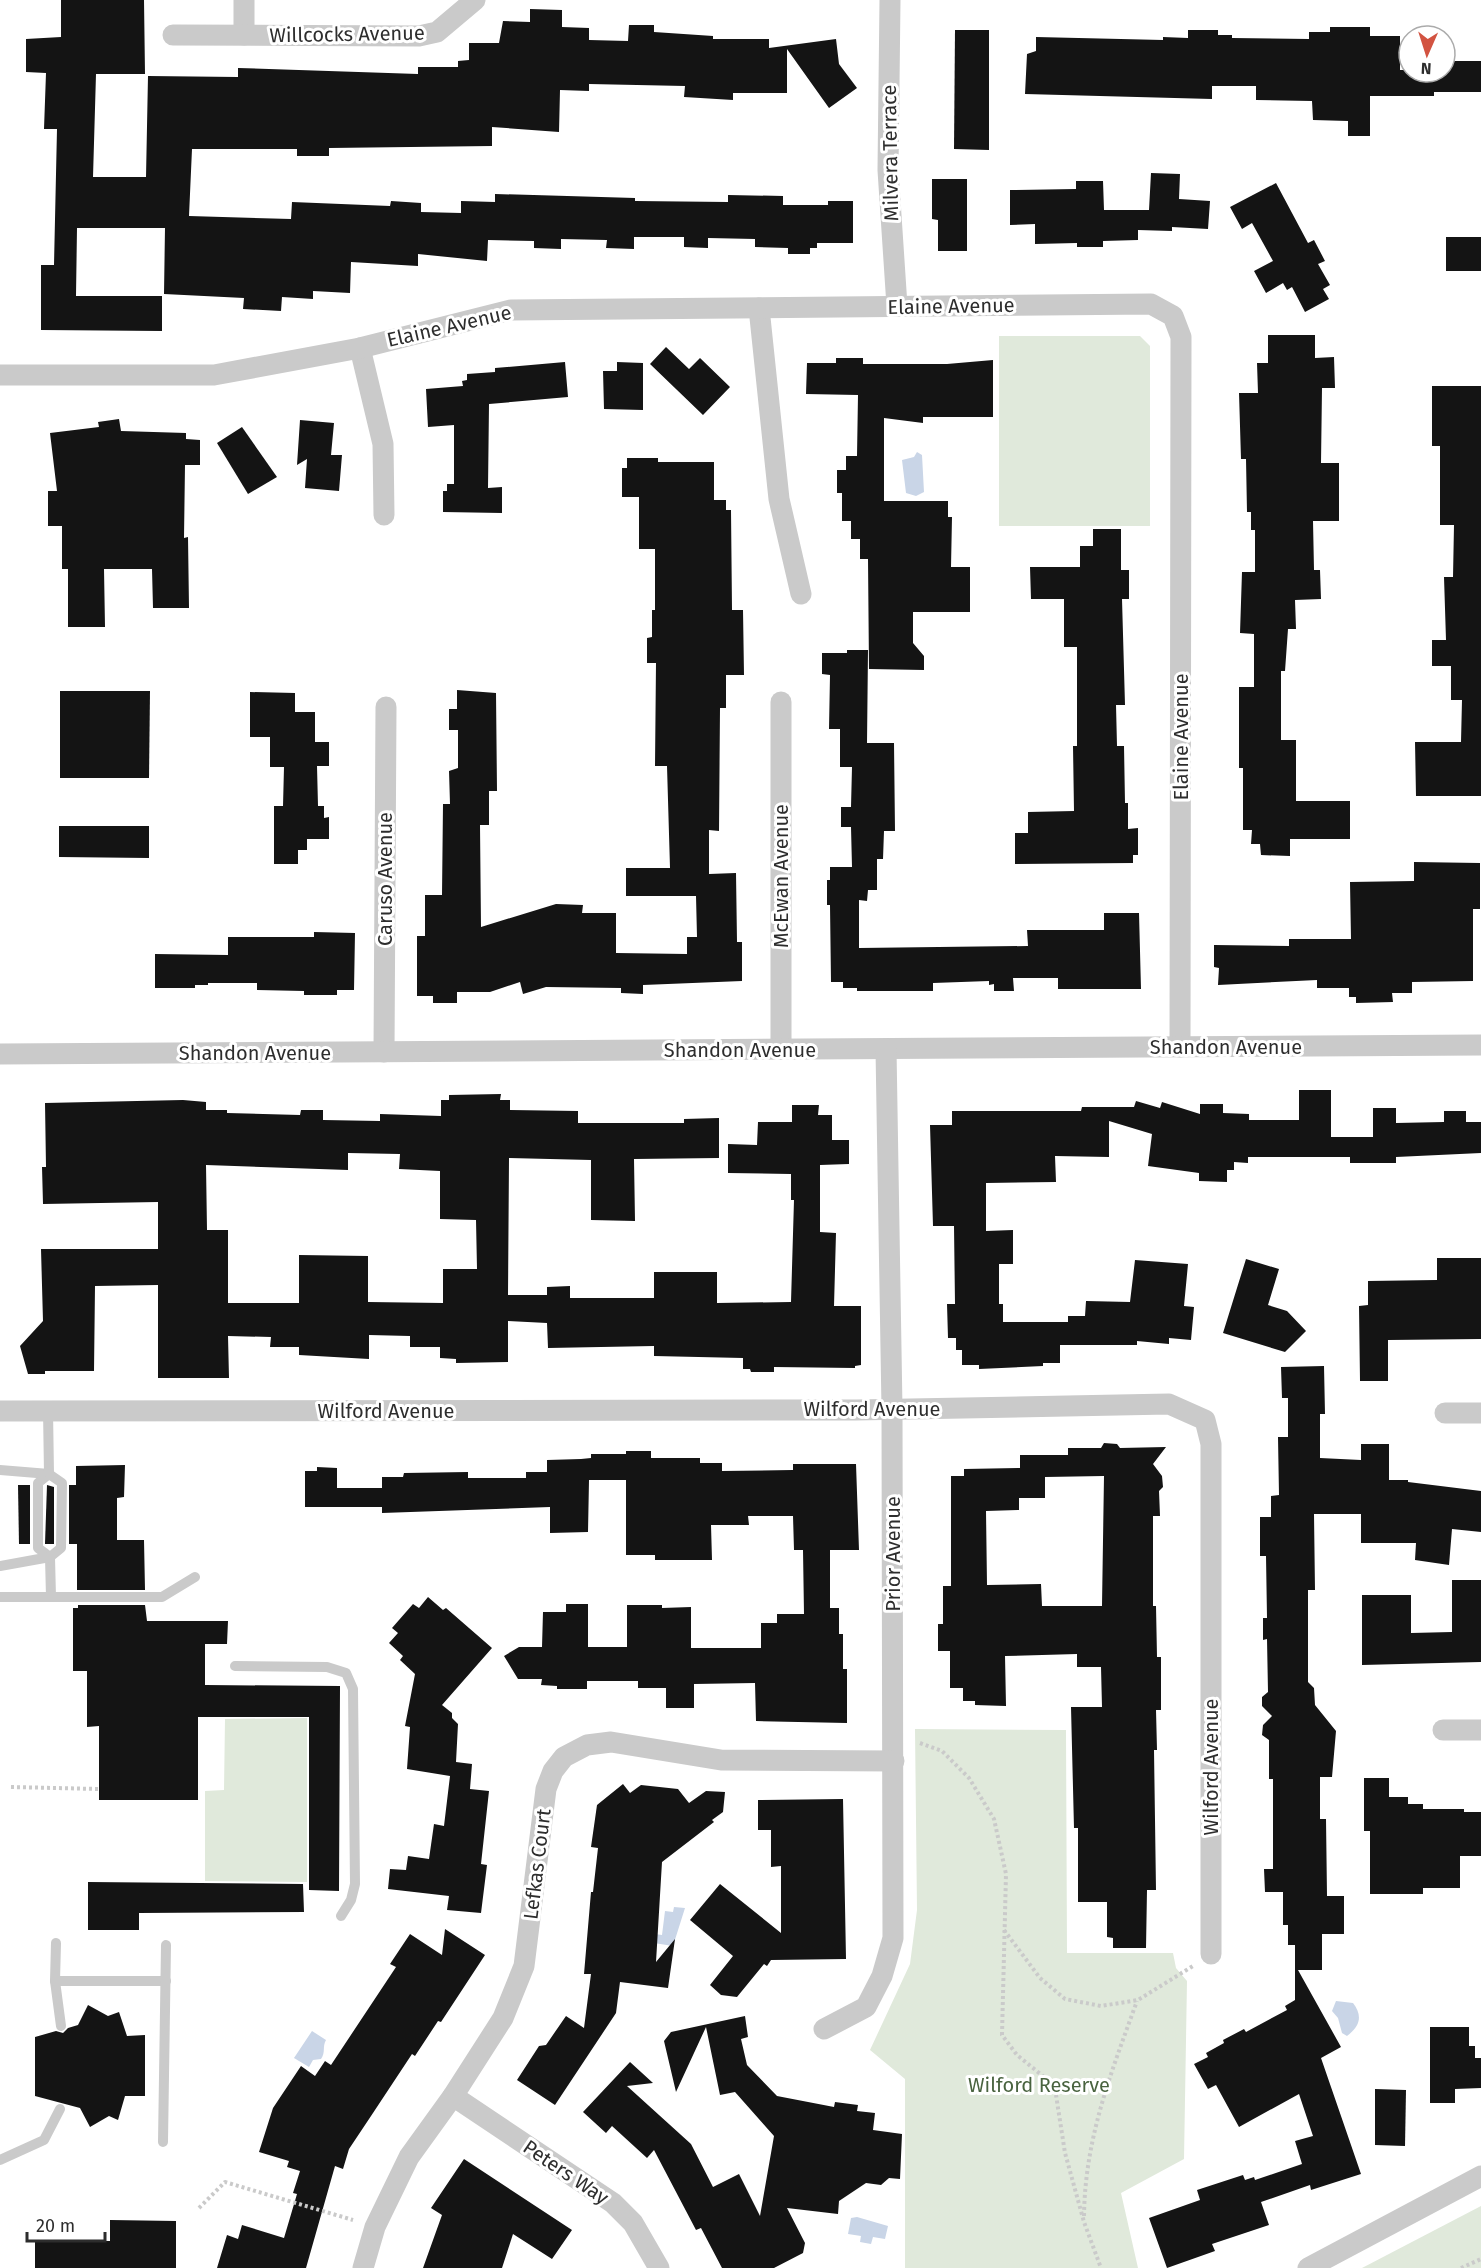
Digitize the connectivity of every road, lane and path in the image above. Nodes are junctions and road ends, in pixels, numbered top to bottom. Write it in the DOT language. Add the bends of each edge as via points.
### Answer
graph roads {
  1 [pos="244,0"];
  2 [pos="475,0"];
  3 [pos="890,0"];
  4 [pos="172,35"];
  5 [pos="244,35"];
  6 [pos="897,306"];
  7 [pos="759,308"];
  8 [pos="360,348"];
  9 [pos="0,375"];
  10 [pos="384,515"];
  11 [pos="801,594"];
  12 [pos="781,702"];
  13 [pos="386,707"];
  14 [pos="1481,1045"];
  15 [pos="1180,1047"];
  16 [pos="781,1049"];
  17 [pos="886,1049"];
  18 [pos="384,1052"];
  19 [pos="0,1054"];
  20 [pos="892,1409"];
  21 [pos="48,1410"];
  22 [pos="0,1411"];
  23 [pos="1445,1413"];
  24 [pos="1481,1413"];
  25 [pos="0,1470"];
  26 [pos="49,1474"];
  27 [pos="50,1557"];
  28 [pos="0,1566"];
  29 [pos="195,1577"];
  30 [pos="0,1597"];
  31 [pos="51,1597"];
  32 [pos="235,1666"];
  33 [pos="1443,1730"];
  34 [pos="1481,1730"];
  35 [pos="920,1743"];
  36 [pos="894,1761"];
  37 [pos="11,1787"];
  38 [pos="99,1789"];
  39 [pos="341,1916"];
  40 [pos="1004,1930"];
  41 [pos="56,1943"];
  42 [pos="166,1945"];
  43 [pos="1211,1954"];
  44 [pos="166,1981"];
  45 [pos="55,1982"];
  46 [pos="1138,2000"];
  47 [pos="61,2026"];
  48 [pos="824,2029"];
  49 [pos="453,2096"];
  50 [pos="60,2109"];
  51 [pos="163,2142"];
  52 [pos="0,2160"];
  53 [pos="1481,2176"];
  54 [pos="199,2208"];
  55 [pos="1084,2222"];
  56 [pos="375,2227"];
  57 [pos="1481,2259"];
  58 [pos="363,2268"];
  59 [pos="659,2268"];
  60 [pos="1101,2268"];
  61 [pos="1308,2268"];
  62 [pos="1461,2268"];
  1 -- 5 [label="street, Willcocks Avenue"];
  2 -- 5 [label="street, Willcocks Avenue" via="437,32 419,36"];
  3 -- 6 [label="street, Milvera Terrace" via="888,170"];
  4 -- 5 [label="street, Willcocks Avenue"];
  6 -- 7 [label="street, Elaine Avenue"];
  6 -- 15 [label="street, Elaine Avenue" via="1151,304 1173,316 1181,337"];
  7 -- 8 [label="street, Elaine Avenue" via="511,309"];
  7 -- 11 [label="street" via="779,499"];
  8 -- 9 [label="street, Elaine Avenue" via="214,375"];
  8 -- 10 [label="street" via="383,444"];
  12 -- 16 [label="street, McEwan Avenue"];
  13 -- 18 [label="street, Caruso Avenue"];
  14 -- 15 [label="street, Shandon Avenue"];
  15 -- 17 [label="street, Shandon Avenue"];
  16 -- 17 [label="street, Shandon Avenue"];
  16 -- 18 [label="street, Shandon Avenue"];
  17 -- 20 [label="street, Prior Avenue"];
  18 -- 19 [label="street, Shandon Avenue"];
  20 -- 21 [label="street, Wilford Avenue"];
  20 -- 36 [label="street, Prior Avenue"];
  20 -- 43 [label="street, Wilford Avenue" via="1169,1404 1205,1420 1211,1444"];
  21 -- 22 [label="street, Wilford Avenue"];
  21 -- 26 [label="lane"];
  23 -- 24 [label="street"];
  25 -- 26 [label="lane"];
  26 -- 27 [label="lane" via="38,1483 38,1548"];
  26 -- 27 [label="lane" via="62,1483 61,1548"];
  27 -- 28 [label="lane"];
  27 -- 31 [label="lane"];
  29 -- 31 [label="lane" via="162,1597"];
  30 -- 31 [label="lane"];
  32 -- 39 [label="lane" via="327,1666 346,1673 353,1689 355,1884"];
  33 -- 34 [label="street"];
  35 -- 40 [label="path" via="942,1751 969,1778 994,1819 1006,1874"];
  36 -- 48 [label="street, Prior Avenue" via="893,1938 882,1976 866,2007"];
  36 -- 49 [label="street, Lefkas Court" via="721,1760 611,1742 587,1744 564,1757 546,1789 524,1966 503,2018"];
  37 -- 38 [label="path"];
  40 -- 46 [label="path" via="1040,1978 1065,1999 1101,2006"];
  40 -- 55 [label="path" via="1002,2035 1017,2055 1044,2077 1056,2095 1065,2153"];
  41 -- 45 [label="lane"];
  42 -- 44 [label="lane"];
  43 -- 46 [label="path"];
  44 -- 45 [label="lane"];
  44 -- 51 [label="lane"];
  45 -- 47 [label="lane"];
  46 -- 55 [label="path" via="1096,2116 1084,2181"];
  49 -- 56 [label="street, Lefkas Court" via="409,2157"];
  49 -- 59 [label="street, Peters Way" via="613,2203 633,2223"];
  50 -- 52 [label="lane" via="44,2140"];
  53 -- 61 [label="street"];
  54 -- 56 [label="path" via="225,2182"];
  55 -- 60 [label="path"];
  56 -- 58 [label="street, Lefkas Court"];
  57 -- 62 [label="path"];
}
